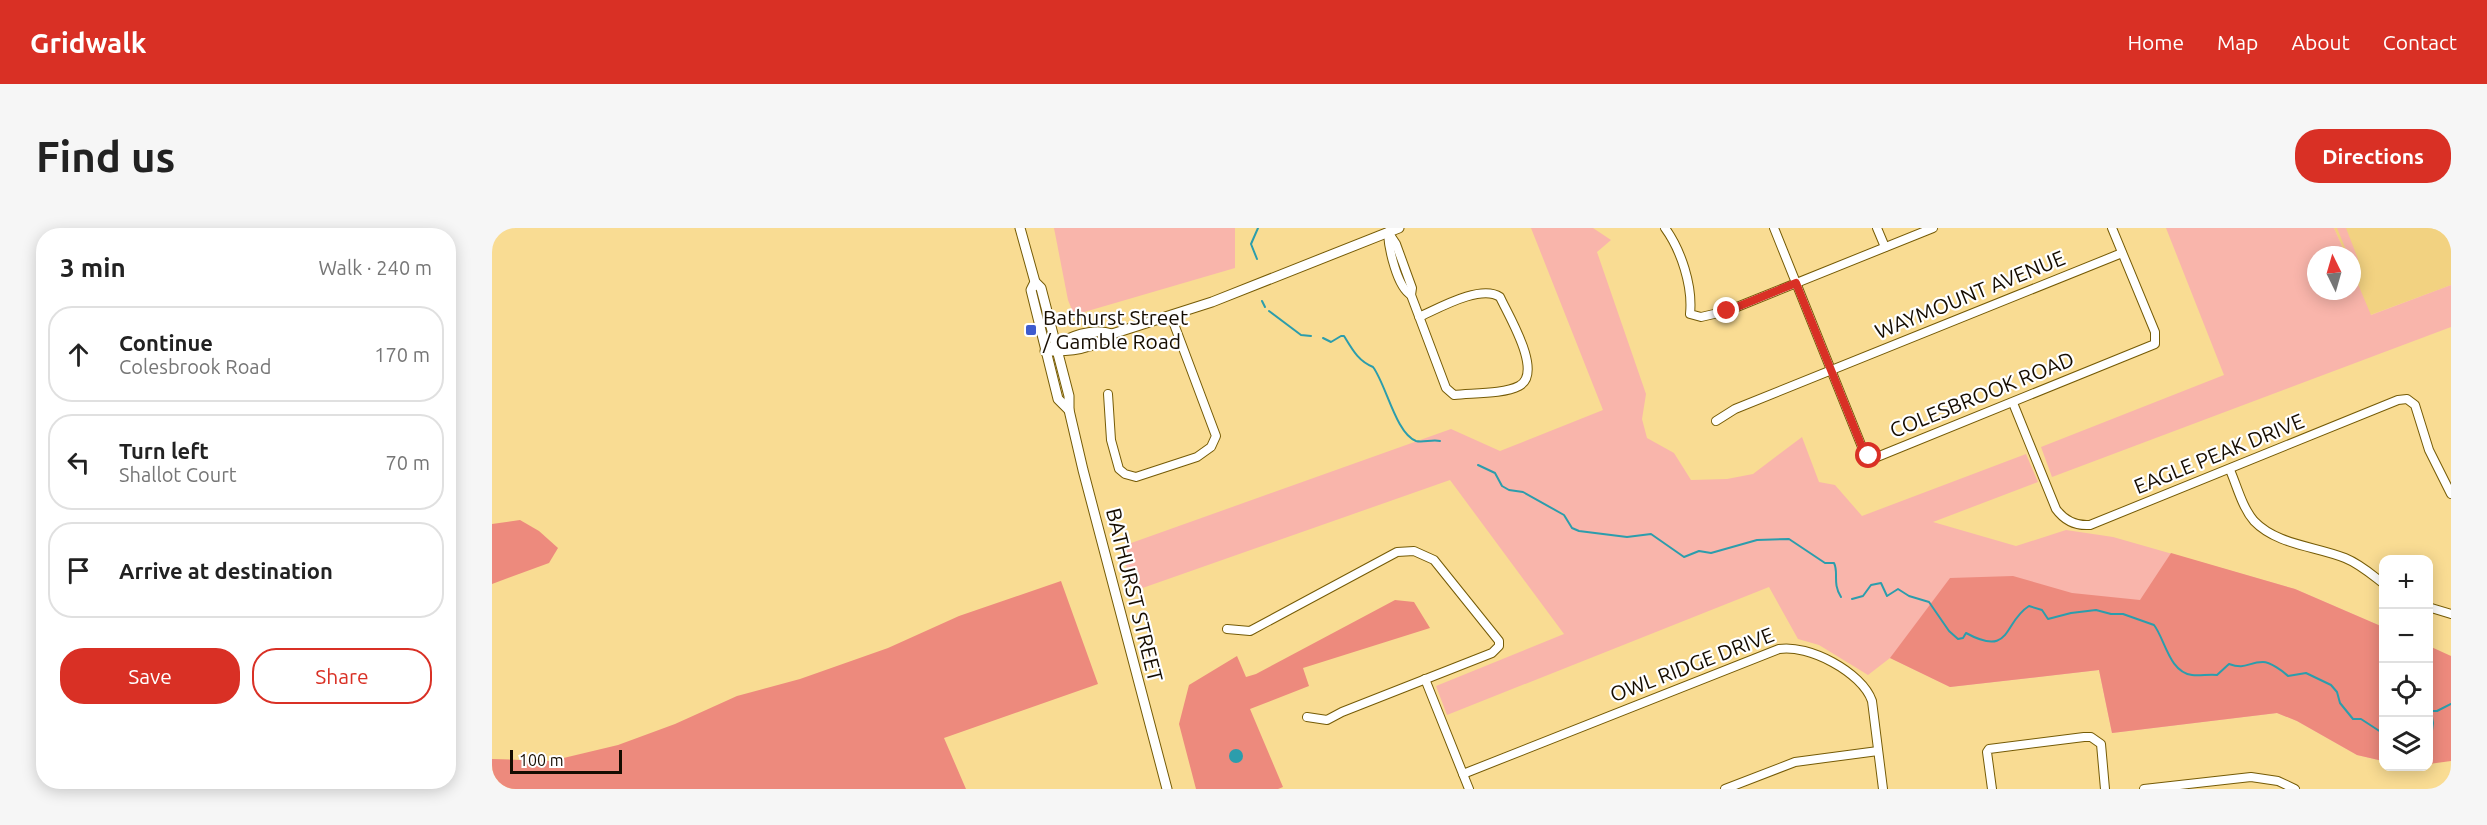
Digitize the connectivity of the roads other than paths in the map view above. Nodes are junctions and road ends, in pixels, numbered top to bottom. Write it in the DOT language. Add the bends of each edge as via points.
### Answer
graph roads {
  1 [pos="1020,228"];
  2 [pos="1399,228"];
  3 [pos="1665,228"];
  4 [pos="1774,228"];
  5 [pos="1877,228"];
  6 [pos="1933,228"];
  7 [pos="2112,228"];
  8 [pos="1388,232"];
  9 [pos="1886,247"];
  10 [pos="2122,254"];
  11 [pos="1035,282"];
  12 [pos="1796,283"];
  13 [pos="1171,316"];
  14 [pos="1419,317"];
  15 [pos="1058,347"];
  16 [pos="1045,351"];
  17 [pos="1831,370"];
  18 [pos="1108,394"];
  19 [pos="2013,403"];
  20 [pos="1069,410"];
  21 [pos="1716,421"];
  22 [pos="2230,470"];
  23 [pos="2451,494"];
  24 [pos="2379,580"];
  25 [pos="2432,609"];
  26 [pos="2451,614"];
  27 [pos="1227,628"];
  28 [pos="1425,679"];
  29 [pos="1307,717"];
  30 [pos="1878,751"];
  31 [pos="1463,774"];
  32 [pos="1167,789"];
  33 [pos="1469,789"];
  34 [pos="1725,789"];
  35 [pos="1883,789"];
  36 [pos="1992,789"];
  37 [pos="2105,789"];
  38 [pos="2144,789"];
  39 [pos="2295,789"];
  1 -- 11 [label="main road, BATHURST STREET"];
  2 -- 8 [label="main road"];
  3 -- 12 [label="street" via="1684,270 1690,314 1701,317 1727,311"];
  4 -- 12 [label="street, COLESBROOK ROAD"];
  5 -- 9 [label="street"];
  6 -- 9 [label="street"];
  7 -- 10 [label="street, COLESBROOK ROAD"];
  8 -- 13 [label="main road"];
  8 -- 14 [label="street" via="1395,266"];
  9 -- 12 [label="street"];
  10 -- 17 [label="street, WAYMOUNT AVENUE"];
  10 -- 19 [label="street, COLESBROOK ROAD" via="2155,332 2155,344"];
  11 -- 15 [label="main road, BATHURST STREET" via="1041,288"];
  11 -- 16 [label="main road, BATHURST STREET" via="1031,290"];
  12 -- 17 [label="street, COLESBROOK ROAD"];
  13 -- 15 [label="main road" via="1071,351"];
  13 -- 18 [label="street" via="1216,436 1211,447 1197,457 1136,477 1125,474 1119,469 1111,440"];
  14 -- 14 [label="street" via="1446,388 1454,395 1510,389 1528,376 1529,366 1517,332 1495,294 1481,292"];
  15 -- 16 [label="main road"];
  15 -- 20 [label="main road, BATHURST STREET" via="1070,396"];
  16 -- 20 [label="main road, BATHURST STREET" via="1058,399"];
  17 -- 19 [label="street, COLESBROOK ROAD" via="1869,456 1877,457"];
  17 -- 21 [label="street, WAYMOUNT AVENUE" via="1735,409"];
  19 -- 22 [label="street, EAGLE PEAK DRIVE" via="2056,509 2075,524 2090,525"];
  20 -- 32 [label="main road, BATHURST STREET"];
  22 -- 23 [label="street, EAGLE PEAK DRIVE" via="2406,399 2415,405 2429,450"];
  22 -- 24 [label="street" via="2247,511 2266,531 2346,558"];
  25 -- 26 [label="street"];
  27 -- 28 [label="street" via="1250,631 1397,552 1414,551 1434,560 1496,636 1499,646 1492,653"];
  28 -- 29 [label="street" via="1327,720"];
  28 -- 31 [label="street"];
  30 -- 31 [label="street, OWL RIDGE DRIVE" via="1872,701 1863,684 1812,653 1787,647"];
  30 -- 34 [label="street" via="1795,762"];
  30 -- 35 [label="street, OWL RIDGE DRIVE"];
  31 -- 33 [label="street"];
  36 -- 37 [label="street" via="1989,749 2091,737 2101,744"];
  38 -- 39 [label="street" via="2251,777 2278,781"];
}
